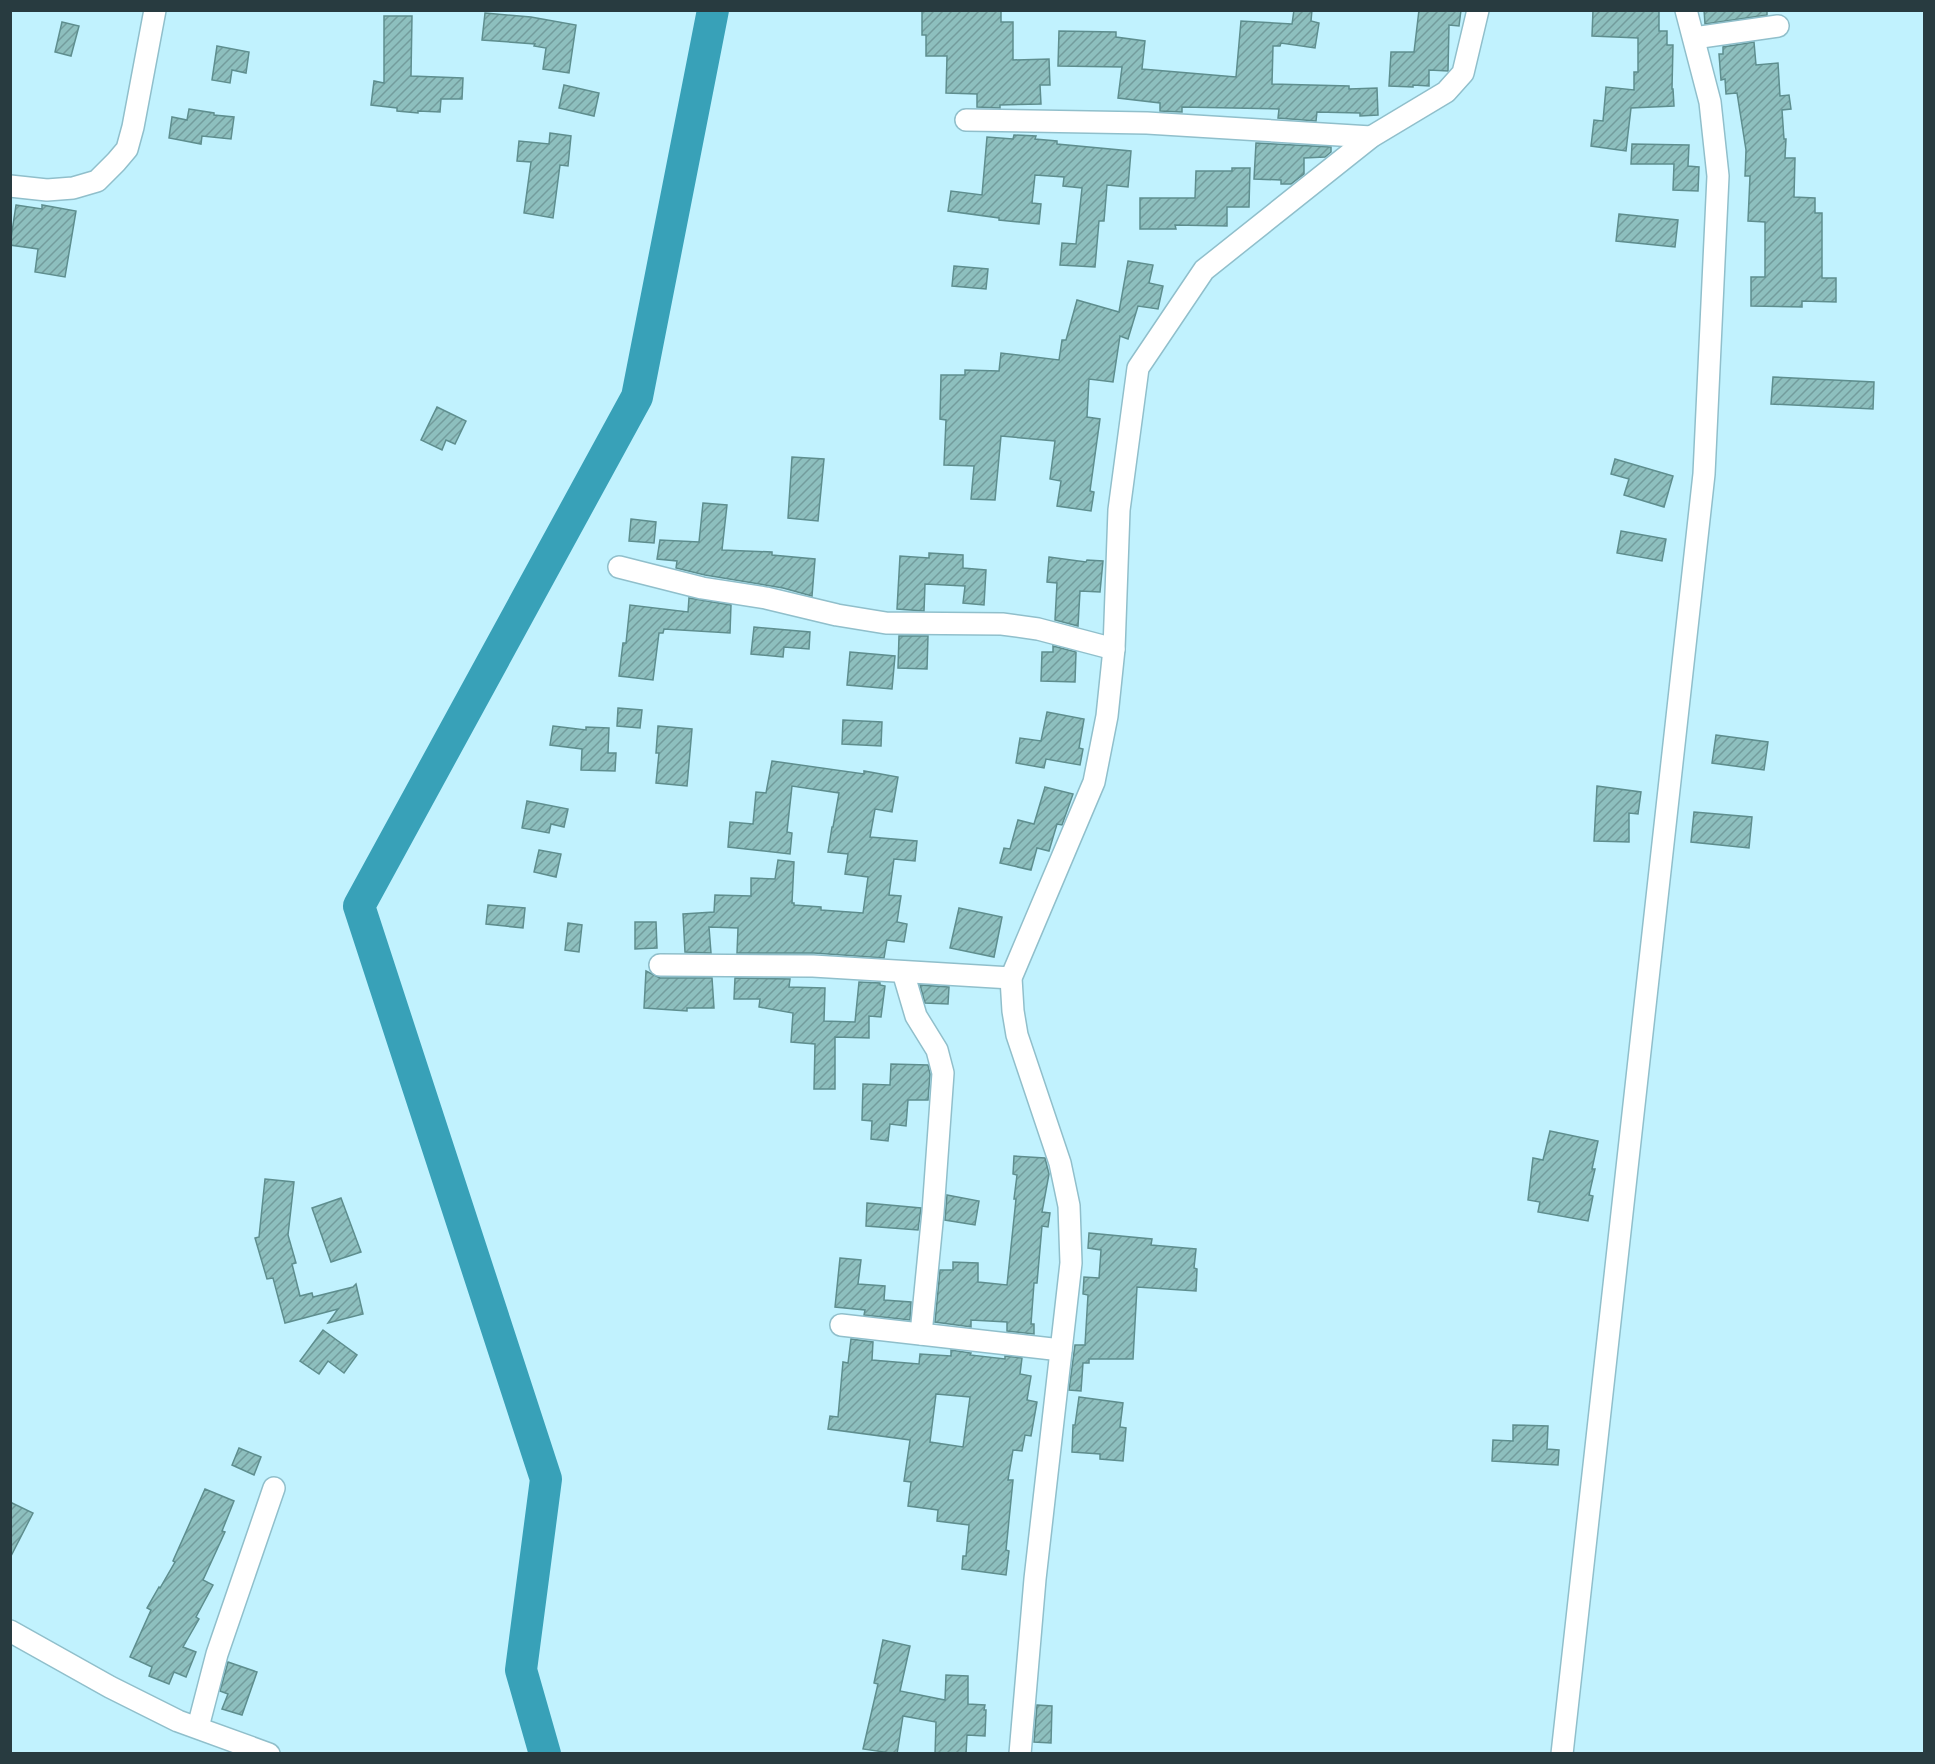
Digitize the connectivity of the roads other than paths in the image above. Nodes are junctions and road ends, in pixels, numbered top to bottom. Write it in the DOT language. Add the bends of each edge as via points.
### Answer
graph roads {
  1 [pos="155,10"];
  2 [pos="1478,10"];
  3 [pos="1686,10"];
  4 [pos="1778,26"];
  5 [pos="1694,38"];
  6 [pos="966,120"];
  7 [pos="1371,137"];
  8 [pos="10,186"];
  9 [pos="619,567"];
  10 [pos="1114,649"];
  11 [pos="660,965"];
  12 [pos="903,972"];
  13 [pos="1011,978"];
  14 [pos="841,1325"];
  15 [pos="921,1334"];
  16 [pos="1061,1350"];
  17 [pos="274,1488"];
  18 [pos="10,1631"];
  19 [pos="198,1727"];
  20 [pos="269,1754"];
  21 [pos="1020,1754"];
  22 [pos="1562,1754"];
  1 -- 8 [label="street" via="127,149 97,181 47,190"];
  2 -- 7 [label="street" via="1463,72 1446,92"];
  3 -- 5 [label="street"];
  4 -- 5 [label="street"];
  5 -- 22 [label="street" via="1710,102 1718,176 1704,474"];
  6 -- 7 [label="street" via="1147,123"];
  7 -- 10 [label="street" via="1204,270 1138,368 1119,510"];
  9 -- 10 [label="street" via="837,615 886,623 1002,624"];
  10 -- 13 [label="street" via="1107,716 1094,782"];
  11 -- 12 [label="street" via="813,966"];
  12 -- 13 [label="street"];
  12 -- 15 [label="street" via="916,1016 937,1050 944,1073"];
  13 -- 16 [label="street" via="1017,1035 1060,1163 1069,1206 1071,1263"];
  14 -- 15 [label="street"];
  15 -- 16 [label="street"];
  16 -- 21 [label="street"];
  17 -- 19 [label="street" via="218,1654"];
  18 -- 19 [label="street" via="110,1687"];
  19 -- 20 [label="street"];
}
